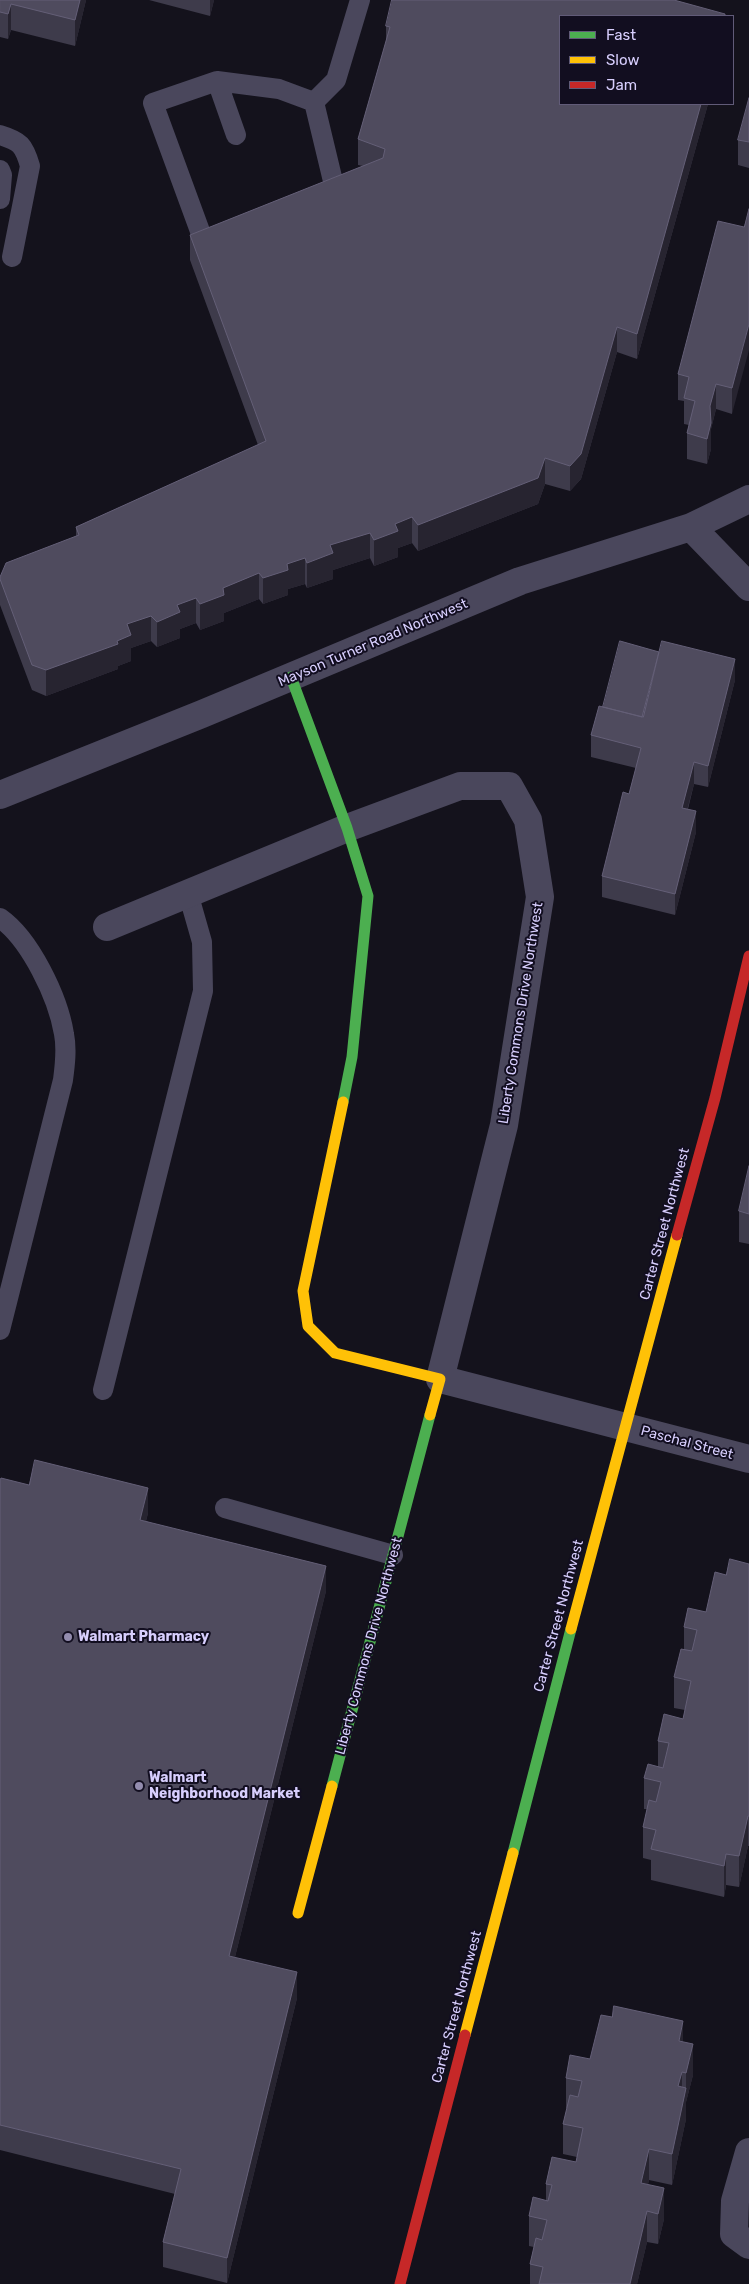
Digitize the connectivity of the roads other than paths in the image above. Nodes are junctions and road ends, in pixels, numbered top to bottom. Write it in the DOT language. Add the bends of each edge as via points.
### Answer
graph roads {
  1 [pos="360,0"];
  2 [pos="217,82"];
  3 [pos="314,102"];
  4 [pos="0,135"];
  5 [pos="236,135"];
  6 [pos="0,170"];
  7 [pos="0,199"];
  8 [pos="338,202"];
  9 [pos="208,253"];
  10 [pos="12,257"];
  11 [pos="749,499"];
  12 [pos="691,528"];
  13 [pos="749,587"];
  14 [pos="291,677"];
  15 [pos="0,795"];
  16 [pos="347,828"];
  17 [pos="188,894"];
  18 [pos="0,918"];
  19 [pos="107,927"];
  20 [pos="749,956"];
  21 [pos="0,1330"];
  22 [pos="440,1379"];
  23 [pos="103,1390"];
  24 [pos="624,1426"];
  25 [pos="749,1459"];
  26 [pos="225,1508"];
  27 [pos="393,1555"];
  28 [pos="298,1913"];
  29 [pos="749,2152"];
  30 [pos="749,2245"];
  31 [pos="400,2284"];
  1 -- 3 [label="lane" via="336,80"];
  2 -- 3 [label="lane" via="279,89"];
  2 -- 5 [label="lane"];
  2 -- 9 [label="lane" via="153,103"];
  3 -- 8 [label="lane"];
  4 -- 10 [label="lane" via="16,140 26,151 30,166"];
  6 -- 7 [label="lane"];
  11 -- 12 [label="street, Mayson Turner Road Northwest"];
  12 -- 13 [label="street"];
  12 -- 14 [label="street, Mayson Turner Road Northwest" via="520,581"];
  14 -- 15 [label="street, Mayson Turner Road Northwest"];
  14 -- 16 [label="street"];
  16 -- 17 [label="street, Liberty Commons Drive Northwest"];
  16 -- 22 [label="street" via="368,896 352,1057 303,1292 308,1326 335,1353"];
  16 -- 22 [label="street, Liberty Commons Drive Northwest" via="460,786 508,786 528,820 540,896 504,1125"];
  17 -- 19 [label="street, Liberty Commons Drive Northwest"];
  17 -- 23 [label="lane" via="202,942 203,991"];
  18 -- 21 [label="lane" via="14,929 40,967 60,1018 65,1047 63,1080"];
  20 -- 24 [label="street, Carter Street Northwest" via="715,1098"];
  22 -- 24 [label="street"];
  22 -- 27 [label="street, Liberty Commons Drive Northwest"];
  24 -- 25 [label="street, Paschal Street"];
  24 -- 31 [label="street, Carter Street Northwest"];
  26 -- 27 [label="lane"];
  27 -- 28 [label="street, Liberty Commons Drive Northwest"];
  29 -- 30 [label="street" via="735,2201 734,2234"];
}
